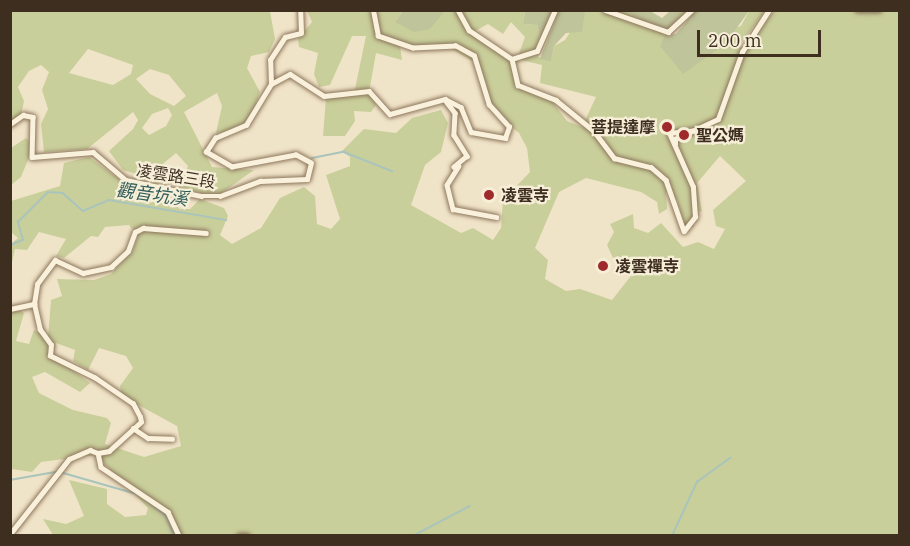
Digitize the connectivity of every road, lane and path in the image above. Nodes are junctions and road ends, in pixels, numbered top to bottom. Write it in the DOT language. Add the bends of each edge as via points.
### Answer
graph roads {
  1 [pos="300,10"];
  2 [pos="373,10"];
  3 [pos="458,10"];
  4 [pos="555,10"];
  5 [pos="605,10"];
  6 [pos="692,10"];
  7 [pos="769,10"];
  8 [pos="857,10"];
  9 [pos="880,10"];
  10 [pos="512,59"];
  11 [pos="271,84"];
  12 [pos="444,99"];
  13 [pos="10,124"];
  14 [pos="496,217"];
  15 [pos="206,233"];
  16 [pos="34,304"];
  17 [pos="10,309"];
  18 [pos="133,428"];
  19 [pos="172,439"];
  20 [pos="98,453"];
  21 [pos="10,534"];
  22 [pos="179,536"];
  23 [pos="239,536"];
  24 [pos="248,536"];
  1 -- 11 [label="street" via="302,33 285,37 270,60"];
  2 -- 12 [label="street" via="378,36 413,48 456,46 474,56 489,105 509,127 507,135 475,135 461,107"];
  3 -- 10 [label="street" via="469,30"];
  4 -- 10 [label="street" via="537,51"];
  5 -- 6 [label="street" via="668,32"];
  7 -- 10 [label="street" via="742,52 718,119 705,129 669,133 693,187 695,217 687,231 680,228 666,180 651,167 614,158 594,131 555,100 518,85"];
  8 -- 9 [label="street"];
  11 -- 12 [label="street" via="290,74 324,96 369,91 384,110 397,115"];
  11 -- 13 [label="street, 凌雲路三段" via="252,120 234,134 214,138 206,152 232,167 296,155 311,163 308,177 260,181 220,196 126,180 93,152 39,160 30,155 33,117 23,115"];
  12 -- 14 [label="street" via="455,113 453,135 467,156 447,185 453,209"];
  15 -- 16 [label="street" via="143,228 135,232 120,262 83,273 55,260 37,284"];
  16 -- 17 [label="street"];
  16 -- 18 [label="street" via="40,330 51,345 50,356 133,404 141,422"];
  18 -- 19 [label="street" via="148,438"];
  18 -- 20 [label="street" via="109,451"];
  20 -- 21 [label="street" via="77,452"];
  20 -- 22 [label="street" via="101,467 168,512"];
  23 -- 24 [label="street"];
}
